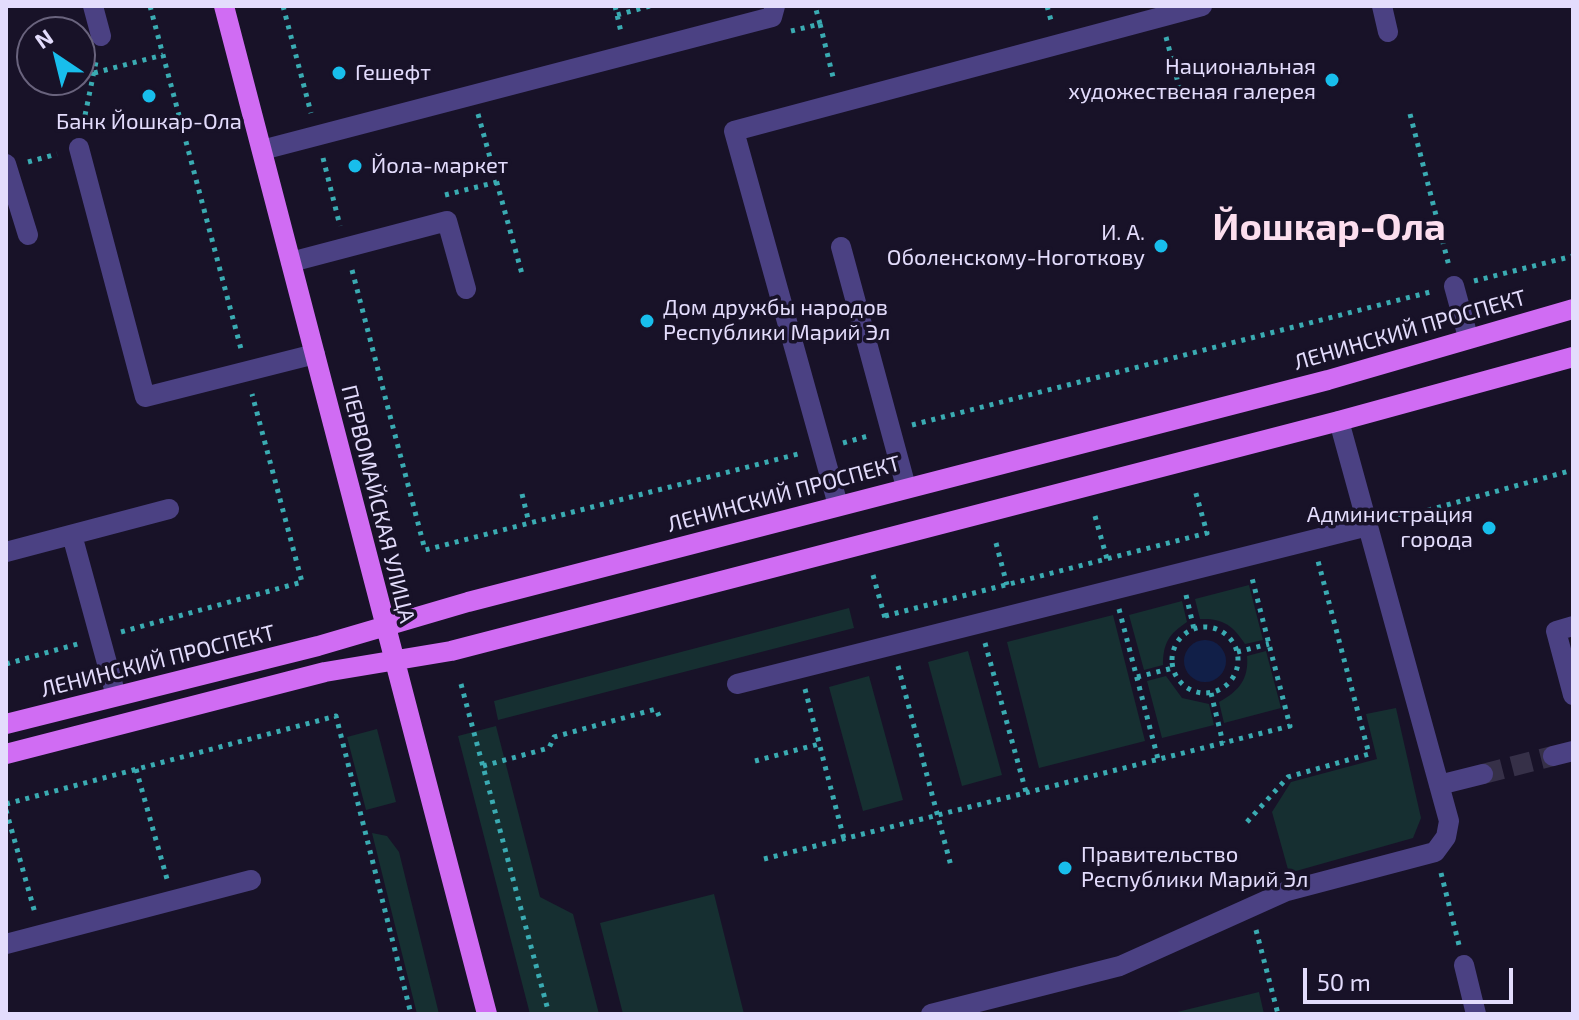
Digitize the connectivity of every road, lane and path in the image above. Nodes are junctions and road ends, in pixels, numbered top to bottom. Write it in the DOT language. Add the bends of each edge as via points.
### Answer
graph roads {
  1 [pos="93,6"];
  2 [pos="150,6"];
  3 [pos="224,6"];
  4 [pos="283,6"];
  5 [pos="650,6"];
  6 [pos="775,6"];
  7 [pos="1202,6"];
  8 [pos="1382,6"];
  9 [pos="617,15"];
  10 [pos="1161,17"];
  11 [pos="820,24"];
  12 [pos="1388,32"];
  13 [pos="101,36"];
  14 [pos="163,55"];
  15 [pos="96,62"];
  16 [pos="96,72"];
  17 [pos="89,96"];
  18 [pos="1182,98"];
  19 [pos="840,101"];
  20 [pos="477,110"];
  21 [pos="1410,114"];
  22 [pos="317,135"];
  23 [pos="79,148"];
  24 [pos="262,150"];
  25 [pos="8,166"];
  26 [pos="28,235"];
  27 [pos="344,238"];
  28 [pos="841,247"];
  29 [pos="1573,256"];
  30 [pos="291,262"];
  31 [pos="352,268"];
  32 [pos="522,274"];
  33 [pos="1454,286"];
  34 [pos="466,289"];
  35 [pos="1573,309"];
  36 [pos="1468,337"];
  37 [pos="315,354"];
  38 [pos="1573,357"];
  39 [pos="246,371"];
  40 [pos="1339,421"];
  41 [pos="891,431"];
  42 [pos="822,448"];
  43 [pos="1573,470"];
  44 [pos="906,487"];
  45 [pos="1195,490"];
  46 [pos="522,494"];
  47 [pos="838,505"];
  48 [pos="169,509"];
  49 [pos="1095,516"];
  50 [pos="529,523"];
  51 [pos="1368,526"];
  52 [pos="72,535"];
  53 [pos="1313,540"];
  54 [pos="996,543"];
  55 [pos="6,552"];
  56 [pos="1107,559"];
  57 [pos="873,575"];
  58 [pos="1239,580"];
  59 [pos="1007,585"];
  60 [pos="1114,590"];
  61 [pos="1199,590"];
  62 [pos="1186,594"];
  63 [pos="1172,597"];
  64 [pos="1133,607"];
  65 [pos="1120,610"];
  66 [pos="885,616"];
  67 [pos="980,623"];
  68 [pos="384,626"];
  69 [pos="1573,626"];
  70 [pos="1194,629"];
  71 [pos="99,638"];
  72 [pos="1269,644"];
  73 [pos="892,645"];
  74 [pos="1237,652"];
  75 [pos="394,661"];
  76 [pos="6,664"];
  77 [pos="1173,668"];
  78 [pos="799,669"];
  79 [pos="1137,677"];
  80 [pos="461,684"];
  81 [pos="737,684"];
  82 [pos="1211,693"];
  83 [pos="1573,695"];
  84 [pos="116,696"];
  85 [pos="659,716"];
  86 [pos="6,724"];
  87 [pos="1223,743"];
  88 [pos="819,744"];
  89 [pos="6,754"];
  90 [pos="1158,759"];
  91 [pos="755,761"];
  92 [pos="483,766"];
  93 [pos="136,769"];
  94 [pos="1483,774"];
  95 [pos="1439,785"];
  96 [pos="1026,792"];
  97 [pos="6,807"];
  98 [pos="938,815"];
  99 [pos="1247,822"];
  100 [pos="844,839"];
  101 [pos="1435,852"];
  102 [pos="764,859"];
  103 [pos="951,866"];
  104 [pos="251,880"];
  105 [pos="173,901"];
  106 [pos="1250,905"];
  107 [pos="41,935"];
  108 [pos="6,944"];
  109 [pos="1464,965"];
  110 [pos="411,1014"];
  111 [pos="487,1014"];
  112 [pos="549,1014"];
  113 [pos="931,1014"];
  114 [pos="1278,1014"];
  115 [pos="1476,1014"];
  1 -- 13 [label="street"];
  2 -- 14 [label="path"];
  3 -- 24 [label="main road, ПЕРВОМАЙСКАЯ УЛИЦА"];
  4 -- 22 [label="path"];
  5 -- 9 [label="path"];
  6 -- 22 [label="street" via="772,17"];
  7 -- 10 [label="street"];
  8 -- 12 [label="street"];
  10 -- 18 [label="path"];
  10 -- 19 [label="street"];
  11 -- 19 [label="path"];
  13 -- 15 [label="path"];
  14 -- 16 [label="path"];
  14 -- 39 [label="path"];
  17 -- 23 [label="path"];
  19 -- 42 [label="street" via="734,131"];
  20 -- 32 [label="path"];
  21 -- 33 [label="path"];
  22 -- 24 [label="street"];
  22 -- 27 [label="path"];
  23 -- 25 [label="path"];
  23 -- 39 [label="street" via="145,397"];
  24 -- 30 [label="main road, ПЕРВОМАЙСКАЯ УЛИЦА"];
  25 -- 26 [label="street"];
  28 -- 41 [label="street"];
  29 -- 33 [label="path"];
  30 -- 34 [label="street" via="447,221"];
  30 -- 37 [label="main road, ПЕРВОМАЙСКАЯ УЛИЦА"];
  31 -- 50 [label="path" via="425,550"];
  33 -- 36 [label="street"];
  33 -- 41 [label="path"];
  35 -- 36 [label="main road, ЛЕНИНСКИЙ ПРОСПЕКТ"];
  36 -- 44 [label="main road, ЛЕНИНСКИЙ ПРОСПЕКТ" via="1328,380"];
  37 -- 39 [label="street"];
  37 -- 68 [label="main road, ПЕРВОМАЙСКАЯ УЛИЦА"];
  38 -- 40 [label="main road"];
  39 -- 71 [label="path" via="302,582"];
  40 -- 51 [label="street"];
  40 -- 75 [label="main road" via="451,651"];
  41 -- 42 [label="path"];
  41 -- 44 [label="street"];
  42 -- 47 [label="street"];
  42 -- 50 [label="path"];
  43 -- 51 [label="path"];
  44 -- 47 [label="main road, ЛЕНИНСКИЙ ПРОСПЕКТ"];
  45 -- 56 [label="path" via="1207,533"];
  46 -- 50 [label="path"];
  47 -- 68 [label="main road, ЛЕНИНСКИЙ ПРОСПЕКТ"];
  48 -- 52 [label="street"];
  49 -- 56 [label="path"];
  51 -- 53 [label="street"];
  51 -- 95 [label="street"];
  52 -- 55 [label="street"];
  52 -- 71 [label="street"];
  53 -- 60 [label="street"];
  53 -- 99 [label="path" via="1369,754 1288,777"];
  54 -- 59 [label="path"];
  56 -- 59 [label="path"];
  57 -- 66 [label="path"];
  58 -- 72 [label="path" via="1252,577"];
  59 -- 66 [label="path"];
  60 -- 65 [label="path"];
  60 -- 67 [label="street"];
  61 -- 62 [label="path"];
  62 -- 63 [label="path"];
  62 -- 70 [label="path"];
  64 -- 65 [label="path"];
  65 -- 79 [label="path"];
  66 -- 73 [label="path"];
  67 -- 73 [label="street"];
  67 -- 96 [label="path"];
  68 -- 75 [label="main road, ПЕРВОМАЙСКАЯ УЛИЦА"];
  68 -- 84 [label="main road, ЛЕНИНСКИЙ ПРОСПЕКТ"];
  69 -- 83 [label="street" via="1556,631"];
  70 -- 74 [label="path" via="1214,628"];
  70 -- 77 [label="path" via="1178,641"];
  71 -- 76 [label="path"];
  71 -- 84 [label="street"];
  72 -- 74 [label="path"];
  72 -- 87 [label="path" via="1290,726"];
  73 -- 78 [label="street"];
  73 -- 98 [label="path"];
  74 -- 82 [label="path" via="1231,680"];
  75 -- 89 [label="main road" via="325,672"];
  75 -- 111 [label="main road, ПЕРВОМАЙСКАЯ УЛИЦА"];
  77 -- 79 [label="path"];
  77 -- 82 [label="path" via="1183,685"];
  78 -- 81 [label="street"];
  78 -- 88 [label="path"];
  79 -- 90 [label="path"];
  80 -- 92 [label="path"];
  82 -- 87 [label="path"];
  84 -- 86 [label="main road, ЛЕНИНСКИЙ ПРОСПЕКТ"];
  85 -- 92 [label="path" via="656,709 554,737 549,748"];
  87 -- 90 [label="path"];
  88 -- 91 [label="path"];
  88 -- 100 [label="path"];
  90 -- 96 [label="path"];
  92 -- 112 [label="path"];
  93 -- 97 [label="path"];
  93 -- 105 [label="path"];
  93 -- 110 [label="path" via="336,716"];
  94 -- 95 [label="street"];
  95 -- 101 [label="street" via="1449,821"];
  96 -- 98 [label="path"];
  97 -- 107 [label="path"];
  98 -- 100 [label="path"];
  98 -- 103 [label="path"];
  100 -- 102 [label="path"];
  101 -- 106 [label="street"];
  101 -- 109 [label="path"];
  104 -- 105 [label="street"];
  105 -- 107 [label="street"];
  106 -- 113 [label="street" via="1120,966"];
  106 -- 114 [label="path"];
  107 -- 108 [label="street"];
  109 -- 115 [label="street"];
}
